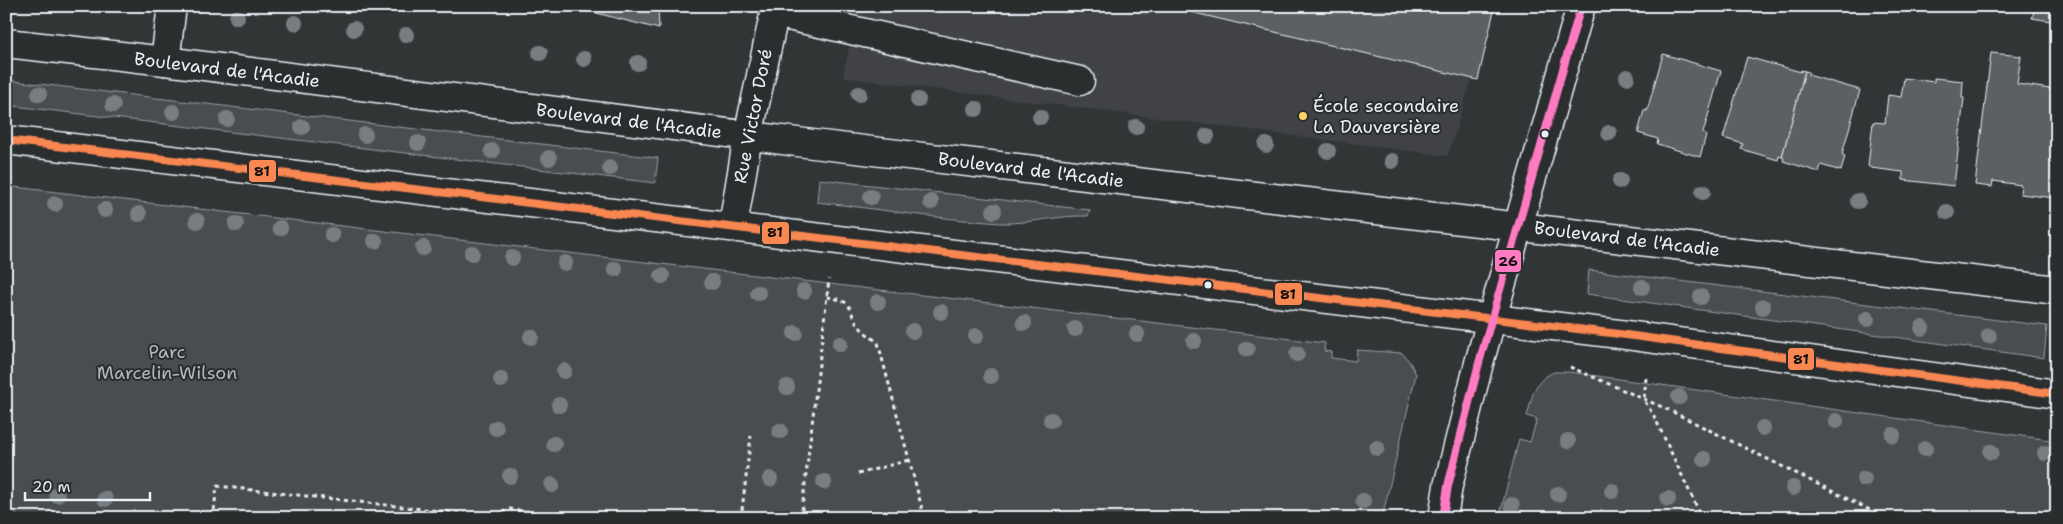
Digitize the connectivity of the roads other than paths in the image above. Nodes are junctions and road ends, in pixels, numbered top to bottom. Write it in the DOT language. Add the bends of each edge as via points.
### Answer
graph roads {
  1 [pos="172,6"];
  2 [pos="1581,6"];
  3 [pos="775,9"];
  4 [pos="6,43"];
  5 [pos="164,61"];
  6 [pos="1080,82"];
  7 [pos="748,136"];
  8 [pos="6,140"];
  9 [pos="733,226"];
  10 [pos="1520,226"];
  11 [pos="2057,290"];
  12 [pos="1492,319"];
  13 [pos="2057,394"];
  14 [pos="1443,518"];
  1 -- 5 [label="main road"];
  2 -- 10 [label="main road"];
  3 -- 6 [label="main road"];
  3 -- 7 [label="main road, Rue Victor Doré"];
  4 -- 5 [label="main road, Boulevard de l'Acadie"];
  5 -- 7 [label="main road, Boulevard de l'Acadie"];
  7 -- 9 [label="main road, Rue Victor Doré"];
  7 -- 10 [label="main road, Boulevard de l'Acadie"];
  8 -- 9 [label="main road"];
  9 -- 12 [label="main road"];
  10 -- 11 [label="main road, Boulevard de l'Acadie"];
  10 -- 12 [label="main road"];
  12 -- 13 [label="main road"];
  12 -- 14 [label="main road" via="1452,469"];
}
